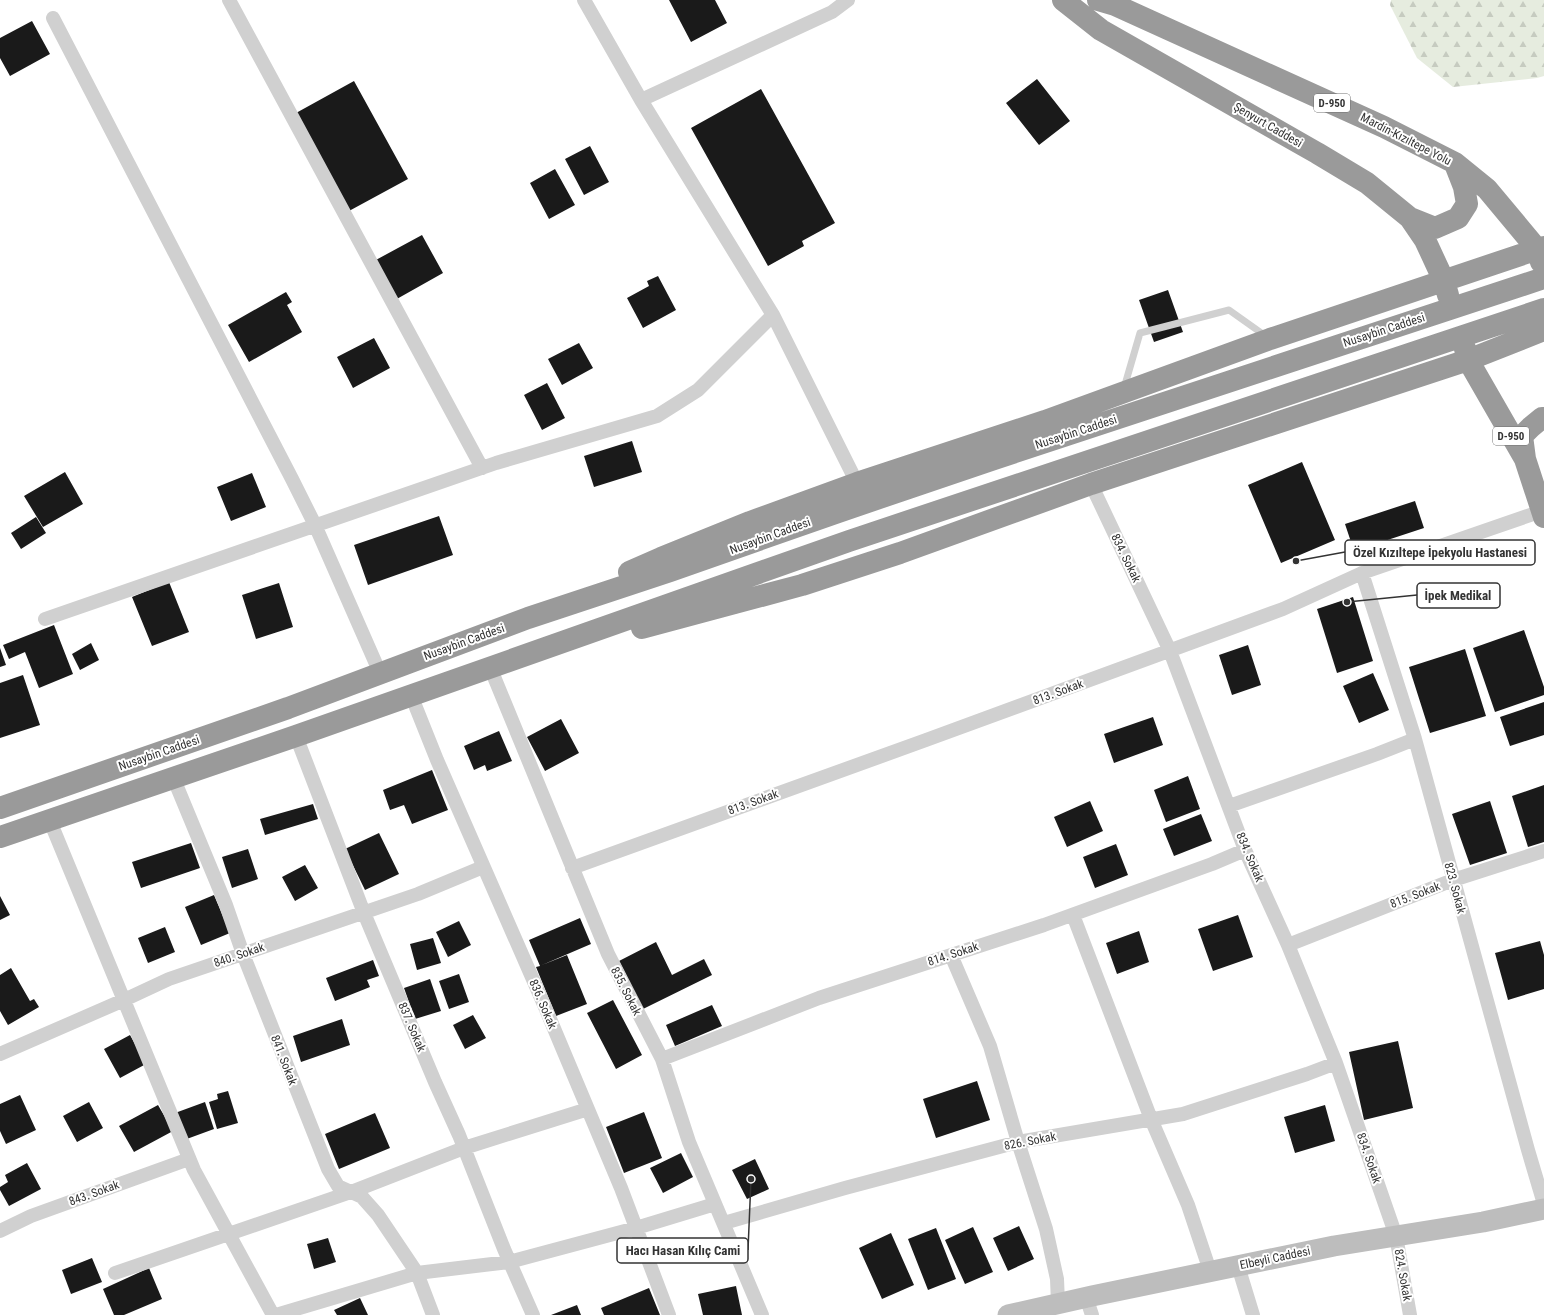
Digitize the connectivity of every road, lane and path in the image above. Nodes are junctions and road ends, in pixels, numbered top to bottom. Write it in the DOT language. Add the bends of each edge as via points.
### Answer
graph roads {
  1 [pos="228,0"];
  2 [pos="584,0"];
  3 [pos="848,0"];
  4 [pos="1063,0"];
  5 [pos="1098,0"];
  6 [pos="53,18"];
  7 [pos="641,100"];
  8 [pos="1455,163"];
  9 [pos="1410,218"];
  10 [pos="1540,248"];
  11 [pos="1544,269"];
  12 [pos="1544,278"];
  13 [pos="1444,280"];
  14 [pos="1544,309"];
  15 [pos="773,315"];
  16 [pos="1544,330"];
  17 [pos="1270,339"];
  18 [pos="1468,360"];
  19 [pos="1123,392"];
  20 [pos="1544,418"];
  21 [pos="1525,459"];
  22 [pos="482,468"];
  23 [pos="857,483"];
  24 [pos="1091,484"];
  25 [pos="1543,514"];
  26 [pos="315,525"];
  27 [pos="1362,573"];
  28 [pos="528,618"];
  29 [pos="45,619"];
  30 [pos="1170,651"];
  31 [pos="490,667"];
  32 [pos="380,673"];
  33 [pos="411,695"];
  34 [pos="296,736"];
  35 [pos="1415,739"];
  36 [pos="173,777"];
  37 [pos="1229,806"];
  38 [pos="0,808"];
  39 [pos="50,821"];
  40 [pos="0,837"];
  41 [pos="1245,850"];
  42 [pos="1544,851"];
  43 [pos="483,867"];
  44 [pos="572,868"];
  45 [pos="1453,880"];
  46 [pos="364,913"];
  47 [pos="1073,915"];
  48 [pos="1288,945"];
  49 [pos="243,954"];
  50 [pos="951,954"];
  51 [pos="124,1000"];
  52 [pos="0,1054"];
  53 [pos="662,1059"];
  54 [pos="1336,1062"];
  55 [pos="588,1109"];
  56 [pos="1152,1119"];
  57 [pos="1018,1142"];
  58 [pos="464,1148"];
  59 [pos="189,1159"];
  60 [pos="351,1192"];
  61 [pos="716,1204"];
  62 [pos="1544,1204"];
  63 [pos="1544,1209"];
  64 [pos="724,1223"];
  65 [pos="636,1228"];
  66 [pos="0,1231"];
  67 [pos="230,1234"];
  68 [pos="1396,1236"];
  69 [pos="509,1262"];
  70 [pos="1238,1266"];
  71 [pos="1210,1272"];
  72 [pos="115,1273"];
  73 [pos="417,1273"];
  74 [pos="1058,1304"];
  75 [pos="1089,1306"];
  76 [pos="274,1315"];
  77 [pos="433,1315"];
  78 [pos="533,1315"];
  79 [pos="669,1315"];
  80 [pos="762,1315"];
  81 [pos="1008,1315"];
  82 [pos="1253,1315"];
  83 [pos="1410,1315"];
  1 -- 22 [label="street"];
  2 -- 7 [label="street"];
  3 -- 7 [label="street" via="832,12"];
  4 -- 9 [label="highway, Şenyurt Caddesi / D-950" via="1101,30 1367,183"];
  5 -- 8 [label="highway, Mardin-Kızıltepe Yolu / D-950" via="1384,127"];
  6 -- 26 [label="street"];
  7 -- 15 [label="street"];
  8 -- 9 [label="highway" via="1464,186 1467,204 1458,218 1435,228"];
  8 -- 10 [label="highway, Mardin-Kızıltepe Yolu / D-950" via="1487,189"];
  9 -- 13 [label="highway, Şenyurt Caddesi / D-950" via="1425,240"];
  10 -- 11 [label="highway, Mardin-Kızıltepe Yolu / D-950"];
  10 -- 13 [label="highway"];
  12 -- 28 [label="highway, Nusaybin Caddesi" via="950,474"];
  13 -- 17 [label="highway"];
  13 -- 18 [label="highway, D-950"];
  14 -- 31 [label="highway" via="857,539"];
  15 -- 22 [label="street" via="698,390 657,416"];
  15 -- 23 [label="street"];
  16 -- 18 [label="highway"];
  17 -- 19 [label="highway"];
  17 -- 19 [label="lane" via="1229,310 1140,333"];
  18 -- 21 [label="highway, D-950"];
  18 -- 24 [label="highway"];
  19 -- 23 [label="highway" via="1045,421"];
  20 -- 21 [label="highway" via="1522,436"];
  21 -- 25 [label="highway, D-950"];
  22 -- 26 [label="street"];
  23 -- 28 [label="highway" via="661,558"];
  24 -- 30 [label="street, 834. Sokak"];
  24 -- 31 [label="highway" via="802,585"];
  25 -- 27 [label="street, 813. Sokak"];
  26 -- 29 [label="street"];
  26 -- 32 [label="street"];
  27 -- 30 [label="street, 813. Sokak" via="1283,609"];
  27 -- 35 [label="street, 823. Sokak"];
  28 -- 32 [label="highway, Nusaybin Caddesi"];
  30 -- 37 [label="street, 834. Sokak"];
  30 -- 44 [label="street, 813. Sokak"];
  31 -- 33 [label="highway"];
  31 -- 44 [label="street, 835. Sokak"];
  32 -- 38 [label="highway, Nusaybin Caddesi" via="288,708"];
  33 -- 34 [label="highway"];
  33 -- 43 [label="street, 836. Sokak"];
  34 -- 36 [label="highway"];
  34 -- 46 [label="street, 837. Sokak"];
  35 -- 37 [label="street"];
  35 -- 45 [label="street, 823. Sokak"];
  36 -- 39 [label="highway"];
  36 -- 49 [label="street, 841. Sokak" via="226,905"];
  37 -- 41 [label="street, 834. Sokak"];
  39 -- 40 [label="highway"];
  39 -- 51 [label="street"];
  41 -- 47 [label="street, 814. Sokak"];
  41 -- 48 [label="street, 834. Sokak"];
  42 -- 45 [label="street, 815. Sokak"];
  43 -- 46 [label="street, 840. Sokak"];
  43 -- 55 [label="street, 836. Sokak"];
  44 -- 53 [label="street, 835. Sokak" via="608,954"];
  45 -- 48 [label="street, 815. Sokak"];
  45 -- 62 [label="street, 823. Sokak"];
  46 -- 49 [label="street, 840. Sokak"];
  46 -- 58 [label="street, 837. Sokak"];
  47 -- 50 [label="street, 814. Sokak"];
  47 -- 56 [label="street"];
  48 -- 54 [label="street, 834. Sokak"];
  49 -- 51 [label="street, 840. Sokak" via="169,979"];
  49 -- 60 [label="street, 841. Sokak" via="328,1170 338,1186"];
  50 -- 53 [label="street, 814. Sokak" via="819,998"];
  50 -- 57 [label="street" via="990,1046"];
  51 -- 52 [label="street, 840. Sokak"];
  51 -- 59 [label="street"];
  53 -- 61 [label="street, 835. Sokak" via="689,1142"];
  54 -- 56 [label="street, 826. Sokak" via="1183,1114"];
  54 -- 68 [label="street, 834. Sokak"];
  55 -- 58 [label="street"];
  55 -- 65 [label="street, 836. Sokak"];
  56 -- 57 [label="street, 826. Sokak"];
  56 -- 71 [label="street" via="1188,1205"];
  57 -- 64 [label="street, 826. Sokak"];
  57 -- 74 [label="street" via="1046,1229 1057,1279"];
  58 -- 60 [label="street"];
  58 -- 69 [label="street, 837. Sokak"];
  59 -- 66 [label="street, 843. Sokak" via="31,1216"];
  59 -- 67 [label="street"];
  60 -- 67 [label="street"];
  60 -- 73 [label="street, 841. Sokak" via="362,1197 378,1215"];
  61 -- 64 [label="street, 835. Sokak"];
  61 -- 65 [label="street"];
  63 -- 68 [label="street, Elbeyli Caddesi"];
  64 -- 80 [label="street, 835. Sokak"];
  65 -- 69 [label="street"];
  65 -- 79 [label="street, 836. Sokak"];
  67 -- 72 [label="street"];
  67 -- 76 [label="street"];
  68 -- 70 [label="street, Elbeyli Caddesi"];
  68 -- 83 [label="street, 824. Sokak"];
  69 -- 73 [label="street"];
  69 -- 78 [label="street, 837. Sokak"];
  70 -- 71 [label="street, Elbeyli Caddesi"];
  70 -- 82 [label="street"];
  71 -- 75 [label="street, Elbeyli Caddesi"];
  73 -- 76 [label="street"];
  73 -- 77 [label="street, 841. Sokak"];
  74 -- 75 [label="street, Elbeyli Caddesi"];
  74 -- 81 [label="street, Elbeyli Caddesi"];
}
